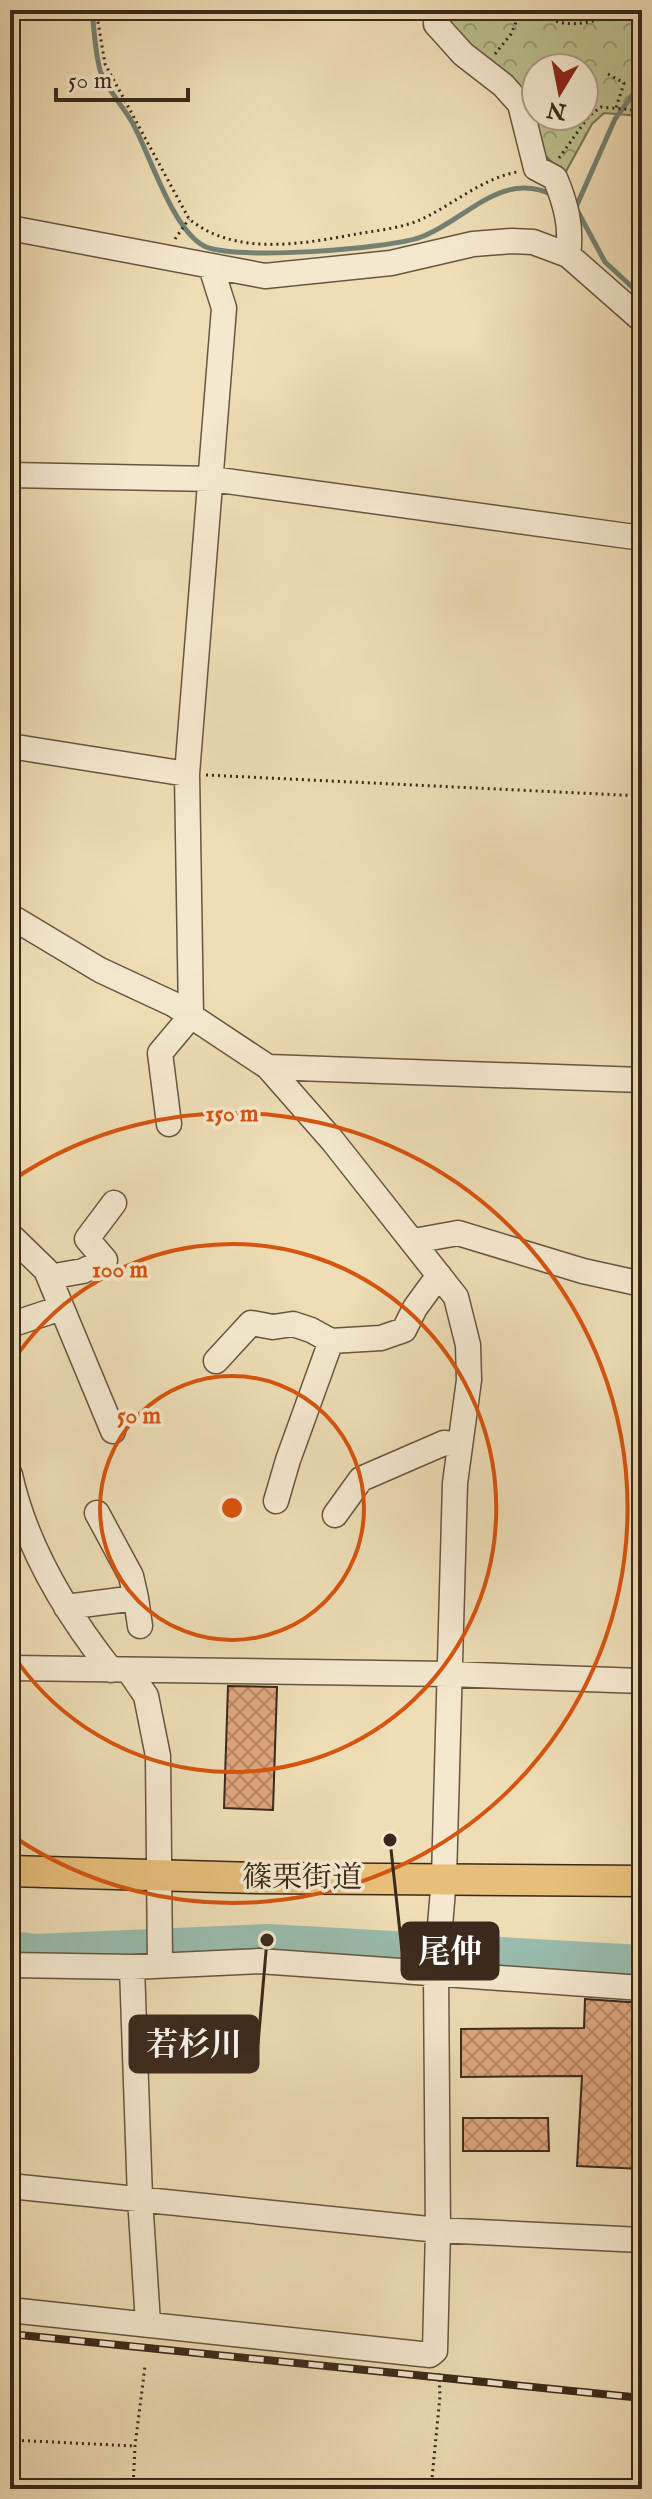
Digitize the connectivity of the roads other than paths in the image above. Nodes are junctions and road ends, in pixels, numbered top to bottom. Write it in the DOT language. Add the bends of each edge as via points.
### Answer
graph roads {
  1 [pos="437,10"];
  2 [pos="10,228"];
  3 [pos="568,255"];
  4 [pos="211,267"];
  5 [pos="642,320"];
  6 [pos="10,475"];
  7 [pos="212,479"];
  8 [pos="642,538"];
  9 [pos="10,746"];
  10 [pos="187,774"];
  11 [pos="10,916"];
  12 [pos="191,1016"];
  13 [pos="268,1067"];
  14 [pos="642,1080"];
  15 [pos="169,1124"];
  16 [pos="114,1203"];
  17 [pos="10,1235"];
  18 [pos="414,1241"];
  19 [pos="439,1275"];
  20 [pos="49,1277"];
  21 [pos="642,1284"];
  22 [pos="61,1308"];
  23 [pos="10,1325"];
  24 [pos="331,1341"];
  25 [pos="216,1361"];
  26 [pos="113,1431"];
  27 [pos="460,1445"];
  28 [pos="10,1475"];
  29 [pos="276,1501"];
  30 [pos="97,1513"];
  31 [pos="335,1515"];
  32 [pos="136,1598"];
  33 [pos="66,1607"];
  34 [pos="140,1626"];
  35 [pos="10,1668"];
  36 [pos="120,1670"];
  37 [pos="449,1674"];
  38 [pos="642,1681"];
  39 [pos="10,1871"];
  40 [pos="158,1873"];
  41 [pos="444,1878"];
  42 [pos="642,1881"];
  43 [pos="160,1964"];
  44 [pos="10,1965"];
  45 [pos="132,1967"];
  46 [pos="436,1973"];
  47 [pos="642,1988"];
  48 [pos="10,2186"];
  49 [pos="140,2198"];
  50 [pos="438,2230"];
  51 [pos="642,2240"];
  52 [pos="10,2310"];
  53 [pos="148,2323"];
  1 -- 3 [label="street" via="436,24 520,104 541,171 555,178 566,204"];
  2 -- 4 [label="street"];
  3 -- 4 [label="street" via="533,242 512,241 306,273 265,276"];
  3 -- 5 [label="street"];
  4 -- 7 [label="street" via="224,308"];
  6 -- 7 [label="street"];
  7 -- 8 [label="street"];
  7 -- 10 [label="street"];
  9 -- 10 [label="street"];
  10 -- 12 [label="street"];
  11 -- 12 [label="street"];
  12 -- 13 [label="street"];
  12 -- 15 [label="street" via="160,1053"];
  13 -- 14 [label="street"];
  13 -- 18 [label="street"];
  16 -- 20 [label="street" via="87,1239 105,1260 83,1271"];
  17 -- 20 [label="street"];
  18 -- 19 [label="street"];
  18 -- 21 [label="street" via="458,1233"];
  19 -- 24 [label="street" via="404,1330 381,1338"];
  19 -- 27 [label="street" via="456,1297 468,1345"];
  20 -- 22 [label="street"];
  22 -- 23 [label="street"];
  22 -- 26 [label="street"];
  24 -- 25 [label="street" via="293,1324 251,1323"];
  24 -- 29 [label="street"];
  27 -- 31 [label="street" via="444,1443 361,1479"];
  27 -- 37 [label="street"];
  28 -- 33 [label="street" via="45,1571"];
  30 -- 32 [label="street" via="131,1576"];
  32 -- 33 [label="street"];
  32 -- 34 [label="street"];
  33 -- 36 [label="street" via="83,1635"];
  35 -- 36 [label="street"];
  36 -- 37 [label="street"];
  36 -- 40 [label="street" via="146,1696 158,1756"];
  37 -- 38 [label="street"];
  37 -- 41 [label="street"];
  39 -- 40 [label="main road, 篠栗街道"];
  40 -- 41 [label="main road, 篠栗街道"];
  40 -- 43 [label="street"];
  41 -- 42 [label="main road, 篠栗街道"];
  41 -- 46 [label="street"];
  43 -- 45 [label="street"];
  43 -- 46 [label="street" via="259,1961"];
  44 -- 45 [label="street"];
  45 -- 49 [label="street"];
  46 -- 47 [label="street"];
  46 -- 50 [label="street"];
  48 -- 49 [label="street"];
  49 -- 50 [label="street"];
  49 -- 53 [label="street"];
  50 -- 51 [label="street"];
  50 -- 53 [label="street" via="435,2351 430,2355"];
  52 -- 53 [label="street"];
}
